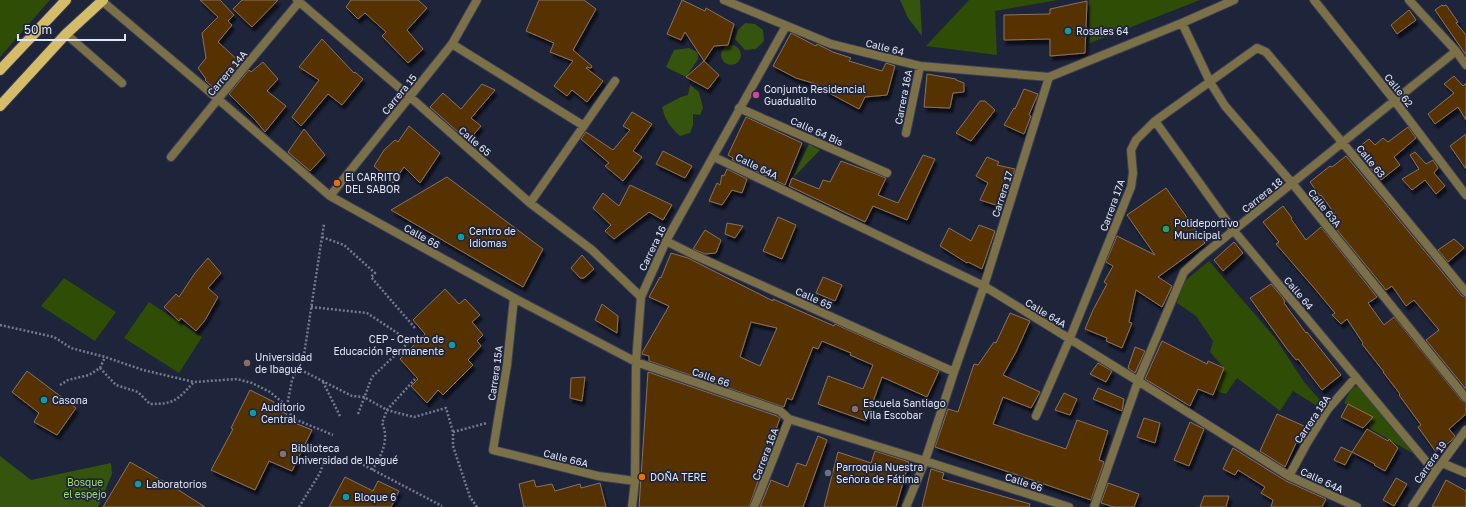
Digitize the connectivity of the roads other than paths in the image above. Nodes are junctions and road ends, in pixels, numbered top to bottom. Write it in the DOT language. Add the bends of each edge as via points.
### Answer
graph roads {
  1 [pos="66,0"];
  2 [pos="102,0"];
  3 [pos="477,0"];
  4 [pos="724,0"];
  5 [pos="750,0"];
  6 [pos="1234,0"];
  7 [pos="1314,0"];
  8 [pos="1409,0"];
  9 [pos="298,1"];
  10 [pos="746,8"];
  11 [pos="1182,23"];
  12 [pos="786,26"];
  13 [pos="66,34"];
  14 [pos="452,44"];
  15 [pos="1257,48"];
  16 [pos="1456,52"];
  17 [pos="1466,65"];
  18 [pos="920,66"];
  19 [pos="0,70"];
  20 [pos="1049,77"];
  21 [pos="615,81"];
  22 [pos="1210,82"];
  23 [pos="122,83"];
  24 [pos="409,96"];
  25 [pos="218,98"];
  26 [pos="1394,100"];
  27 [pos="0,106"];
  28 [pos="739,108"];
  29 [pos="1155,121"];
  30 [pos="584,126"];
  31 [pos="906,133"];
  32 [pos="1342,142"];
  33 [pos="171,157"];
  34 [pos="714,157"];
  35 [pos="887,173"];
  36 [pos="1292,183"];
  37 [pos="1466,195"];
  38 [pos="330,196"];
  39 [pos="530,203"];
  40 [pos="1234,231"];
  41 [pos="666,241"];
  42 [pos="984,286"];
  43 [pos="1466,292"];
  44 [pos="641,297"];
  45 [pos="514,298"];
  46 [pos="1070,338"];
  47 [pos="636,362"];
  48 [pos="954,372"];
  49 [pos="1356,377"];
  50 [pos="1138,381"];
  51 [pos="1466,398"];
  52 [pos="780,411"];
  53 [pos="1036,416"];
  54 [pos="789,419"];
  55 [pos="1466,430"];
  56 [pos="493,450"];
  57 [pos="925,460"];
  58 [pos="1442,463"];
  59 [pos="1435,472"];
  60 [pos="1466,473"];
  61 [pos="1289,476"];
  62 [pos="635,481"];
  63 [pos="632,507"];
  64 [pos="754,507"];
  65 [pos="906,507"];
  66 [pos="1069,507"];
  67 [pos="1094,507"];
  68 [pos="1357,507"];
  69 [pos="1412,507"];
  1 -- 19 [label="main road"];
  2 -- 13 [label="main road"];
  2 -- 25 [label="street, Calle 66"];
  3 -- 14 [label="street, Carrera 15"];
  4 -- 10 [label="street, Calle 64"];
  5 -- 10 [label="street"];
  6 -- 11 [label="street"];
  7 -- 26 [label="street, Calle 62"];
  8 -- 16 [label="street"];
  9 -- 24 [label="street, Calle 65"];
  9 -- 25 [label="street, Carrera 14A"];
  10 -- 12 [label="street, Calle 64"];
  11 -- 20 [label="street"];
  11 -- 22 [label="street, Calle 63A"];
  12 -- 18 [label="street, Calle 64" via="831,44"];
  12 -- 28 [label="street, Carrera 16"];
  13 -- 23 [label="street"];
  13 -- 27 [label="main road"];
  14 -- 24 [label="street, Carrera 15"];
  14 -- 30 [label="street"];
  15 -- 22 [label="street, Carrera 17A"];
  15 -- 32 [label="street, Calle 63" via="1266,52"];
  16 -- 17 [label="street"];
  16 -- 26 [label="street, Carrera 18"];
  18 -- 20 [label="street, Calle 64"];
  18 -- 31 [label="street, Carrera 16A"];
  20 -- 42 [label="street, Carrera 17"];
  21 -- 30 [label="street"];
  22 -- 29 [label="street, Carrera 17A"];
  22 -- 36 [label="street, Calle 63A" via="1225,106"];
  24 -- 38 [label="street, Carrera 15"];
  24 -- 39 [label="street, Calle 65"];
  25 -- 33 [label="street, Carrera 14A"];
  25 -- 38 [label="street, Calle 66"];
  26 -- 32 [label="street, Carrera 18"];
  26 -- 37 [label="street, Calle 62"];
  28 -- 34 [label="street, Carrera 16"];
  28 -- 35 [label="street, Calle 64 Bis"];
  29 -- 40 [label="street, Calle 64"];
  29 -- 46 [label="street, Carrera 17A" via="1136,140 1131,150 1131,187"];
  30 -- 39 [label="street"];
  32 -- 36 [label="street, Carrera 18"];
  32 -- 43 [label="street, Calle 63"];
  34 -- 41 [label="street, Carrera 16"];
  34 -- 42 [label="street, Calle 64A"];
  36 -- 40 [label="street, Carrera 18"];
  36 -- 51 [label="street, Calle 63A"];
  38 -- 45 [label="street, Calle 66"];
  39 -- 44 [label="street, Calle 65" via="592,250"];
  40 -- 49 [label="street, Calle 64"];
  40 -- 50 [label="street, Carrera 18" via="1184,272"];
  41 -- 44 [label="street, Carrera 16"];
  41 -- 48 [label="street, Calle 65"];
  42 -- 46 [label="street, Calle 64A"];
  42 -- 48 [label="street, Carrera 17"];
  44 -- 47 [label="street, Carrera 16"];
  45 -- 47 [label="street, Calle 66"];
  45 -- 56 [label="street, Carrera 15A" via="507,365"];
  46 -- 50 [label="street, Calle 64A"];
  46 -- 53 [label="street, Carrera 17A"];
  47 -- 52 [label="street, Calle 66"];
  47 -- 62 [label="street, Carrera 16"];
  48 -- 57 [label="street, Carrera 17"];
  49 -- 59 [label="street, Calle 64"];
  49 -- 61 [label="street, Carrera 18A" via="1328,409"];
  50 -- 61 [label="street, Calle 64A"];
  50 -- 67 [label="street, Carrera 18"];
  52 -- 54 [label="street, Carrera 16A"];
  54 -- 57 [label="street, Calle 66"];
  54 -- 64 [label="street, Carrera 16A"];
  55 -- 58 [label="street, Carrera 19"];
  56 -- 62 [label="street, Calle 66A" via="598,476"];
  57 -- 65 [label="street, Carrera 17"];
  57 -- 66 [label="street, Calle 66"];
  58 -- 59 [label="street, Carrera 19"];
  58 -- 60 [label="street"];
  59 -- 69 [label="street, Carrera 19"];
  61 -- 68 [label="street, Calle 64A"];
  62 -- 63 [label="street, Carrera 16"];
}
